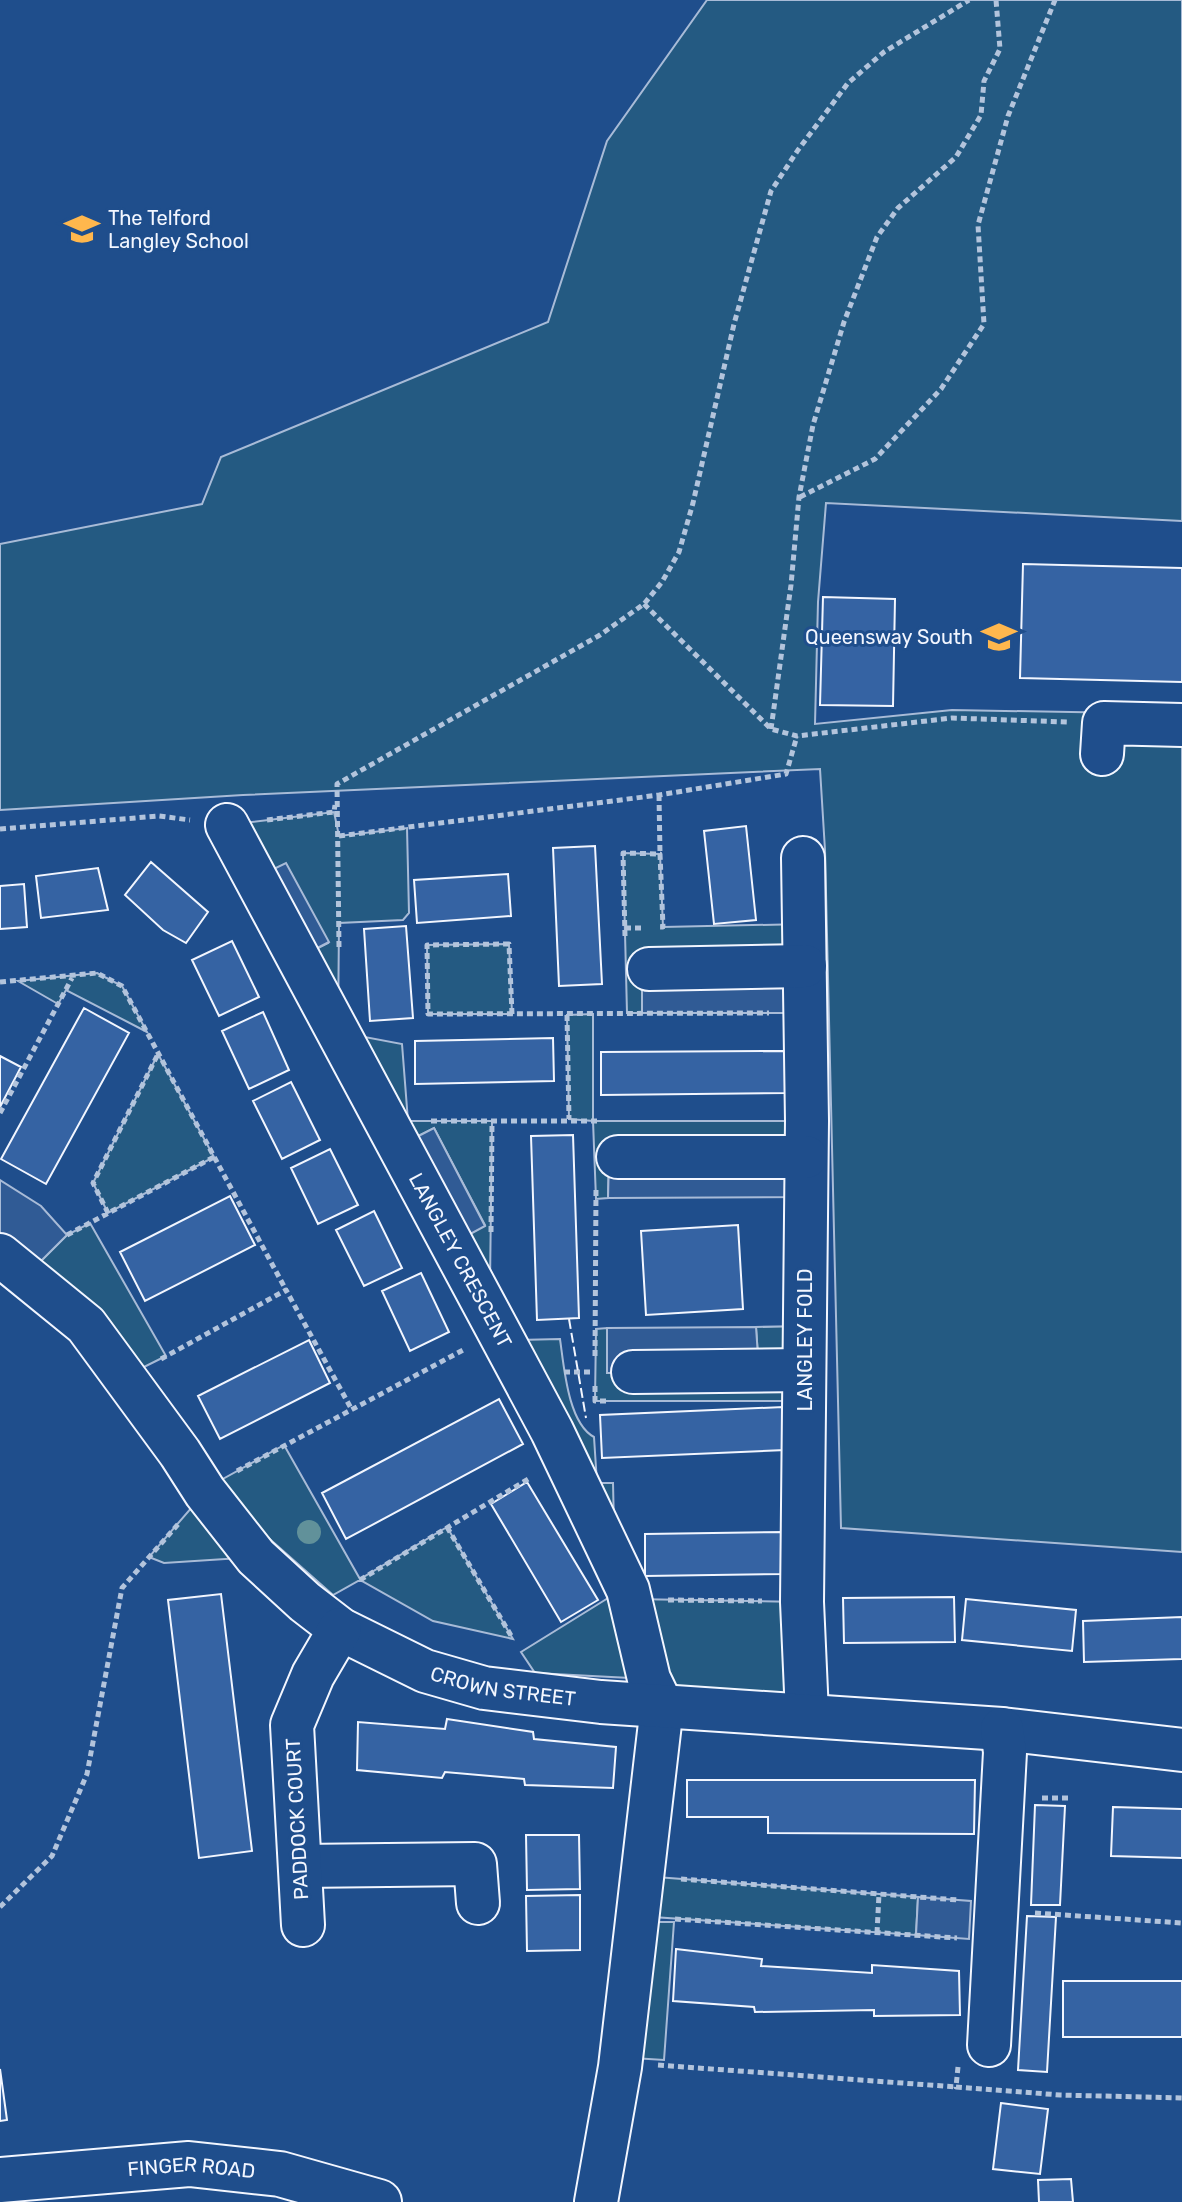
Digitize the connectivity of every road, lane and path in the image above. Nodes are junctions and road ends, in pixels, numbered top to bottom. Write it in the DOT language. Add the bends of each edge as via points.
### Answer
graph roads {
  1 [pos="969,0"];
  2 [pos="996,0"];
  3 [pos="1055,0"];
  4 [pos="799,497"];
  5 [pos="644,604"];
  6 [pos="1182,725"];
  7 [pos="771,729"];
  8 [pos="797,736"];
  9 [pos="1103,739"];
  10 [pos="337,784"];
  11 [pos="659,795"];
  12 [pos="227,825"];
  13 [pos="0,829"];
  14 [pos="339,836"];
  15 [pos="660,854"];
  16 [pos="803,858"];
  17 [pos="625,928"];
  18 [pos="339,954"];
  19 [pos="805,966"];
  20 [pos="634,970"];
  21 [pos="72,977"];
  22 [pos="0,982"];
  23 [pos="627,1013"];
  24 [pos="806,1013"];
  25 [pos="512,1014"];
  26 [pos="567,1015"];
  27 [pos="158,1054"];
  28 [pos="0,1113"];
  29 [pos="569,1119"];
  30 [pos="492,1121"];
  31 [pos="593,1121"];
  32 [pos="214,1157"];
  33 [pos="806,1157"];
  34 [pos="603,1160"];
  35 [pos="108,1213"];
  36 [pos="67,1235"];
  37 [pos="491,1240"];
  38 [pos="0,1255"];
  39 [pos="286,1290"];
  40 [pos="499,1330"];
  41 [pos="157,1361"];
  42 [pos="804,1370"];
  43 [pos="621,1386"];
  44 [pos="352,1410"];
  45 [pos="565,1457"];
  46 [pos="205,1492"];
  47 [pos="447,1527"];
  48 [pos="360,1580"];
  49 [pos="631,1599"];
  50 [pos="802,1602"];
  51 [pos="340,1629"];
  52 [pos="513,1639"];
  53 [pos="662,1706"];
  54 [pos="807,1714"];
  55 [pos="1002,1729"];
  56 [pos="1182,1750"];
  57 [pos="300,1866"];
  58 [pos="879,1894"];
  59 [pos="641,1896"];
  60 [pos="478,1903"];
  61 [pos="0,1907"];
  62 [pos="979,1917"];
  63 [pos="1182,1923"];
  64 [pos="303,1925"];
  65 [pos="877,1933"];
  66 [pos="974,2052"];
  67 [pos="621,2064"];
  68 [pos="956,2087"];
  69 [pos="1182,2098"];
  70 [pos="0,2180"];
  71 [pos="379,2202"];
  72 [pos="596,2202"];
  1 -- 5 [label="path" via="884,52 848,83 771,191 679,552"];
  2 -- 4 [label="path" via="1000,49 984,81 981,115 956,157 898,208 877,237 813,425"];
  3 -- 4 [label="path" via="1008,116 978,225 984,324 941,389 875,459"];
  4 -- 7 [label="path"];
  5 -- 7 [label="path"];
  5 -- 10 [label="path" via="600,635"];
  6 -- 9 [label="street"];
  7 -- 8 [label="path"];
  8 -- 9 [label="path" via="952,718"];
  8 -- 11 [label="path" via="786,774"];
  10 -- 12 [label="path" via="334,812"];
  10 -- 14 [label="path"];
  11 -- 14 [label="path"];
  11 -- 15 [label="path"];
  12 -- 13 [label="path" via="159,816"];
  12 -- 40 [label="street, LANGLEY CRESCENT"];
  14 -- 18 [label="path"];
  15 -- 17 [label="path" via="663,927"];
  15 -- 17 [label="path" via="623,853"];
  16 -- 19 [label="street, LANGLEY FOLD"];
  17 -- 20 [label="path"];
  19 -- 20 [label="street"];
  19 -- 24 [label="street, LANGLEY FOLD"];
  20 -- 23 [label="path"];
  21 -- 22 [label="path"];
  21 -- 27 [label="path" via="97,973 122,986"];
  21 -- 28 [label="path"];
  23 -- 24 [label="path"];
  23 -- 26 [label="path"];
  24 -- 33 [label="street, LANGLEY FOLD"];
  25 -- 25 [label="path" via="428,1014 427,945 509,944"];
  25 -- 26 [label="path"];
  26 -- 29 [label="path"];
  27 -- 32 [label="path"];
  27 -- 35 [label="path" via="93,1183"];
  30 -- 37 [label="path"];
  31 -- 34 [label="path"];
  32 -- 35 [label="path"];
  32 -- 39 [label="path"];
  33 -- 34 [label="street"];
  33 -- 42 [label="street, LANGLEY FOLD"];
  34 -- 43 [label="path" via="595,1401"];
  35 -- 36 [label="path"];
  38 -- 46 [label="street, CROWN STREET" via="86,1325"];
  39 -- 41 [label="path"];
  39 -- 44 [label="path"];
  40 -- 44 [label="path"];
  40 -- 45 [label="street, LANGLEY CRESCENT"];
  42 -- 43 [label="street"];
  42 -- 50 [label="street, LANGLEY FOLD"];
  44 -- 46 [label="path"];
  45 -- 47 [label="path"];
  45 -- 49 [label="street, LANGLEY CRESCENT"];
  46 -- 51 [label="street, CROWN STREET" via="256,1557"];
  46 -- 61 [label="path" via="122,1588 87,1774 52,1856"];
  47 -- 48 [label="path"];
  47 -- 52 [label="path"];
  49 -- 50 [label="path"];
  49 -- 53 [label="street, LANGLEY CRESCENT" via="649,1679"];
  50 -- 54 [label="street, LANGLEY FOLD"];
  51 -- 53 [label="street, CROWN STREET" via="425,1671 484,1688"];
  51 -- 57 [label="street, PADDOCK COURT" via="292,1725"];
  53 -- 54 [label="street, CROWN STREET"];
  53 -- 59 [label="street"];
  54 -- 55 [label="street, CROWN STREET"];
  55 -- 56 [label="street, CROWN STREET"];
  55 -- 62 [label="street" via="1005,1752"];
  57 -- 60 [label="street" via="475,1864"];
  57 -- 64 [label="street, PADDOCK COURT"];
  58 -- 59 [label="path"];
  58 -- 62 [label="path"];
  58 -- 65 [label="path"];
  59 -- 65 [label="path"];
  59 -- 67 [label="street"];
  62 -- 63 [label="path"];
  62 -- 65 [label="path"];
  62 -- 66 [label="street"];
  66 -- 68 [label="path"];
  67 -- 68 [label="path"];
  67 -- 72 [label="street"];
  68 -- 69 [label="path"];
  70 -- 71 [label="main road, FINGER ROAD" via="189,2164 280,2174"];
}
